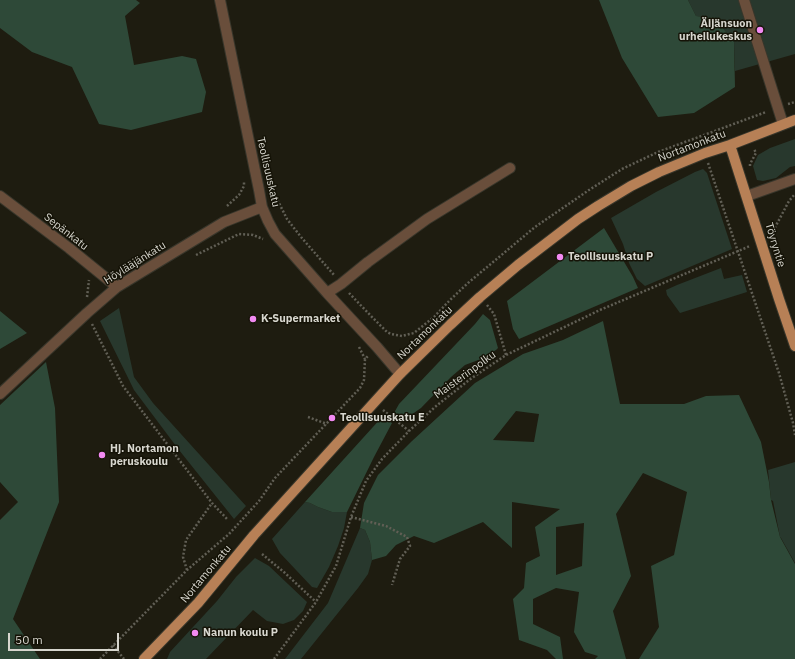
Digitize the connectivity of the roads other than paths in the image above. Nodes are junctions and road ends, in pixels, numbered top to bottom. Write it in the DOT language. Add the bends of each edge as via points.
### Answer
graph roads {
  1 [pos="220,0"];
  2 [pos="744,0"];
  3 [pos="795,120"];
  4 [pos="783,124"];
  5 [pos="730,145"];
  6 [pos="510,168"];
  7 [pos="795,179"];
  8 [pos="0,196"];
  9 [pos="747,196"];
  10 [pos="262,207"];
  11 [pos="117,287"];
  12 [pos="327,293"];
  13 [pos="795,346"];
  14 [pos="400,374"];
  15 [pos="0,394"];
  16 [pos="144,659"];
  1 -- 10 [label="street, Teollisuuskatu"];
  2 -- 4 [label="street"];
  3 -- 4 [label="main road, Nortamonkatu"];
  4 -- 5 [label="main road, Nortamonkatu"];
  5 -- 9 [label="main road, Töyryntie"];
  5 -- 14 [label="main road, Nortamonkatu" via="652,175 598,206 518,265 480,297"];
  6 -- 12 [label="street" via="427,219"];
  7 -- 9 [label="street"];
  8 -- 11 [label="street, Sepänkatu"];
  9 -- 13 [label="main road, Töyryntie"];
  10 -- 11 [label="street, Höylääjänkatu" via="224,222"];
  10 -- 12 [label="street, Teollisuuskatu" via="275,234"];
  11 -- 15 [label="street, Höylääjänkatu"];
  12 -- 14 [label="street, Teollisuuskatu"];
  14 -- 16 [label="main road, Nortamonkatu" via="260,529 198,603"];
}
